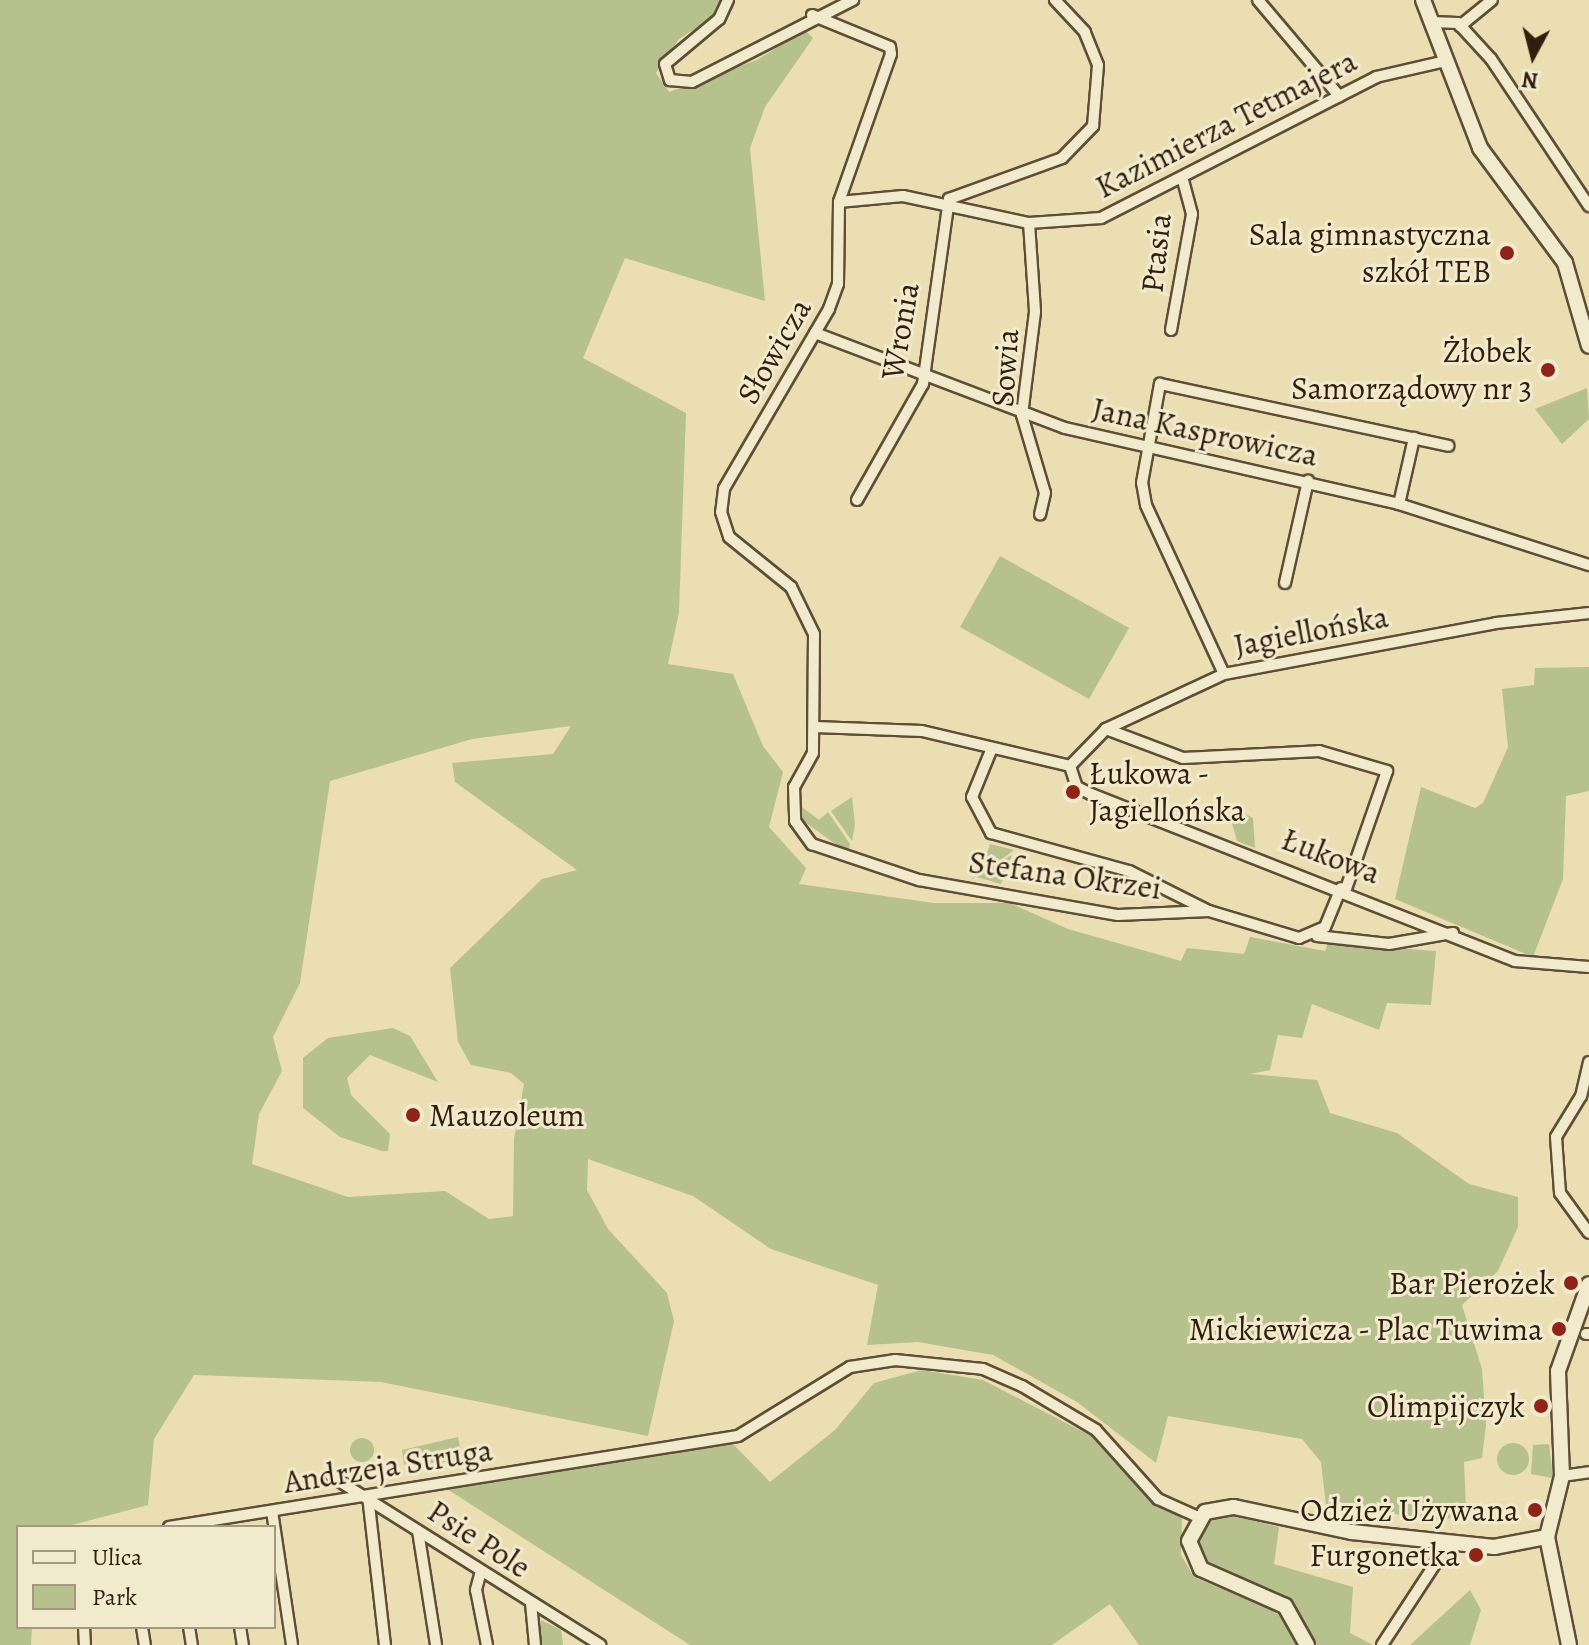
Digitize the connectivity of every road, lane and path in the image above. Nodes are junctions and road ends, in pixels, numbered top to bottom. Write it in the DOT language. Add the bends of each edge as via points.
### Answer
graph roads {
  1 [pos="728,0"];
  2 [pos="853,0"];
  3 [pos="1055,0"];
  4 [pos="1258,0"];
  5 [pos="1423,0"];
  6 [pos="1492,0"];
  7 [pos="812,15"];
  8 [pos="1431,22"];
  9 [pos="1460,26"];
  10 [pos="1446,61"];
  11 [pos="1339,96"];
  12 [pos="1183,181"];
  13 [pos="839,202"];
  14 [pos="947,204"];
  15 [pos="1589,206"];
  16 [pos="1029,223"];
  17 [pos="1171,330"];
  18 [pos="815,333"];
  19 [pos="1589,346"];
  20 [pos="922,374"];
  21 [pos="1022,415"];
  22 [pos="1414,438"];
  23 [pos="1448,446"];
  24 [pos="1147,447"];
  25 [pos="1308,481"];
  26 [pos="857,500"];
  27 [pos="1399,504"];
  28 [pos="1040,514"];
  29 [pos="1589,565"];
  30 [pos="1285,583"];
  31 [pos="1589,613"];
  32 [pos="1224,674"];
  33 [pos="815,727"];
  34 [pos="1106,729"];
  35 [pos="992,748"];
  36 [pos="1070,766"];
  37 [pos="1343,888"];
  38 [pos="1209,911"];
  39 [pos="1453,933"];
  40 [pos="1317,936"];
  41 [pos="1589,967"];
  42 [pos="1589,1062"];
  43 [pos="1589,1233"];
  44 [pos="1589,1284"];
  45 [pos="1589,1472"];
  46 [pos="331,1476"];
  47 [pos="1562,1476"];
  48 [pos="368,1496"];
  49 [pos="272,1511"];
  50 [pos="1198,1517"];
  51 [pos="223,1523"];
  52 [pos="198,1525"];
  53 [pos="274,1525"];
  54 [pos="418,1531"];
  55 [pos="1547,1537"];
  56 [pos="276,1538"];
  57 [pos="1448,1544"];
  58 [pos="481,1571"];
  59 [pos="531,1603"];
  60 [pos="292,1645"];
  61 [pos="385,1645"];
  62 [pos="436,1645"];
  63 [pos="487,1645"];
  64 [pos="535,1645"];
  65 [pos="598,1645"];
  66 [pos="1307,1645"];
  67 [pos="1382,1645"];
  68 [pos="1569,1645"];
  1 -- 7 [label="street" via="719,19 665,64 670,80 692,82 755,53"];
  2 -- 7 [label="street"];
  3 -- 14 [label="street" via="1085,32 1098,65 1093,126 1062,158 960,192"];
  4 -- 11 [label="street"];
  5 -- 8 [label="street"];
  6 -- 9 [label="street"];
  7 -- 13 [label="street, Słowicza" via="890,47"];
  8 -- 9 [label="street"];
  8 -- 10 [label="street"];
  9 -- 15 [label="street" via="1536,117"];
  10 -- 11 [label="street, Kazimierza Tetmajera" via="1376,77"];
  10 -- 19 [label="street" via="1499,181 1565,263"];
  11 -- 12 [label="street, Kazimierza Tetmajera"];
  12 -- 16 [label="street, Kazimierza Tetmajera" via="1101,218"];
  12 -- 17 [label="street, Ptasia" via="1192,214"];
  13 -- 14 [label="street, Kazimierza Tetmajera" via="903,196"];
  13 -- 18 [label="street, Słowicza" via="838,284"];
  14 -- 16 [label="street, Kazimierza Tetmajera"];
  14 -- 20 [label="street, Wronia"];
  16 -- 21 [label="street, Sowia" via="1035,312"];
  18 -- 20 [label="street, Jana Kasprowicza"];
  18 -- 33 [label="street, Słowicza" via="724,489 721,512 729,537 791,587 804,607 814,634"];
  20 -- 21 [label="street, Jana Kasprowicza"];
  20 -- 26 [label="street, Wronia" via="923,384"];
  21 -- 24 [label="street, Jana Kasprowicza"];
  21 -- 28 [label="street, Sowia" via="1045,493"];
  22 -- 23 [label="street"];
  22 -- 24 [label="street" via="1160,384"];
  22 -- 27 [label="street"];
  24 -- 25 [label="street, Jana Kasprowicza"];
  24 -- 32 [label="street" via="1142,483 1151,524"];
  25 -- 27 [label="street, Jana Kasprowicza"];
  25 -- 30 [label="street"];
  27 -- 29 [label="street, Jana Kasprowicza"];
  31 -- 32 [label="street, Jagiellońska" via="1496,623"];
  32 -- 34 [label="street, Jagiellońska"];
  33 -- 35 [label="street" via="922,731"];
  33 -- 38 [label="street, Stefana Okrzei" via="813,753 794,787 795,821 812,844 875,870 1118,915"];
  34 -- 36 [label="street, Jagiellońska"];
  34 -- 37 [label="street" via="1183,758 1319,751 1387,771"];
  35 -- 36 [label="street"];
  35 -- 38 [label="street, Stefana Okrzei" via="972,797 991,833 1129,871"];
  36 -- 37 [label="street, Łukowa" via="1077,787 1091,794"];
  37 -- 39 [label="street, Łukowa"];
  37 -- 40 [label="street"];
  38 -- 40 [label="street" via="1275,934"];
  39 -- 40 [label="street" via="1389,944"];
  39 -- 41 [label="street, Łukowa" via="1515,961"];
  42 -- 43 [label="street" via="1581,1096 1556,1137 1556,1166 1567,1207"];
  44 -- 47 [label="street" via="1558,1371"];
  45 -- 47 [label="street"];
  46 -- 48 [label="street, Psie Pole"];
  47 -- 55 [label="street"];
  48 -- 49 [label="street, Andrzeja Struga"];
  48 -- 50 [label="street, Andrzeja Struga" via="738,1436 870,1361 983,1369 1096,1430 1143,1488"];
  48 -- 54 [label="street, Psie Pole"];
  48 -- 61 [label="street"];
  49 -- 51 [label="street, Andrzeja Struga"];
  49 -- 53 [label="street"];
  50 -- 57 [label="street" via="1234,1507"];
  50 -- 66 [label="street" via="1189,1541 1201,1569 1285,1606"];
  51 -- 52 [label="street, Andrzeja Struga"];
  54 -- 58 [label="street, Psie Pole"];
  54 -- 62 [label="street"];
  55 -- 57 [label="street" via="1501,1548"];
  55 -- 68 [label="street"];
  56 -- 60 [label="street"];
  57 -- 67 [label="street"];
  58 -- 59 [label="street, Psie Pole"];
  58 -- 63 [label="street" via="476,1590"];
  59 -- 64 [label="street"];
  59 -- 65 [label="street, Psie Pole"];
}
